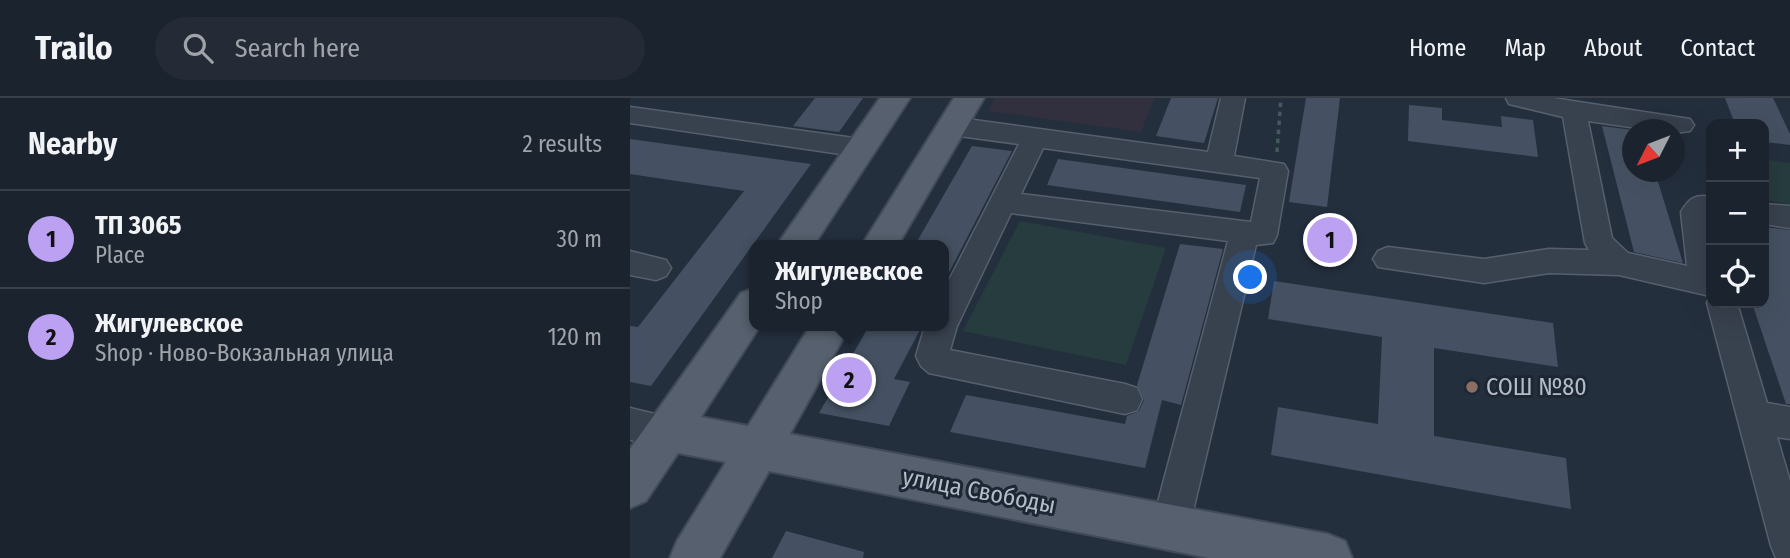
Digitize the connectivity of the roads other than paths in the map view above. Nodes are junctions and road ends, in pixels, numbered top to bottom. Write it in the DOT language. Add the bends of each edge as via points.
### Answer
graph roads {
  1 [pos="895,98"];
  2 [pos="969,98"];
  3 [pos="1233,98"];
  4 [pos="1518,98"];
  5 [pos="1590,108"];
  6 [pos="630,115"];
  7 [pos="1649,119"];
  8 [pos="952,127"];
  9 [pos="1035,138"];
  10 [pos="860,148"];
  11 [pos="1219,163"];
  12 [pos="1003,202"];
  13 [pos="1706,206"];
  14 [pos="1769,215"];
  15 [pos="1790,217"];
  16 [pos="1242,232"];
  17 [pos="798,240"];
  18 [pos="883,240"];
  19 [pos="1388,259"];
  20 [pos="1706,262"];
  21 [pos="1619,263"];
  22 [pos="1706,287"];
  23 [pos="949,300"];
  24 [pos="1718,308"];
  25 [pos="749,310"];
  26 [pos="828,331"];
  27 [pos="934,331"];
  28 [pos="1125,398"];
  29 [pos="1754,417"];
  30 [pos="1790,423"];
  31 [pos="649,427"];
  32 [pos="759,448"];
  33 [pos="630,486"];
  34 [pos="1170,528"];
  35 [pos="1790,546"];
  36 [pos="694,558"];
  37 [pos="1328,558"];
  1 -- 10 [label="main road"];
  2 -- 8 [label="main road"];
  3 -- 11 [label="street"];
  4 -- 5 [label="street"];
  5 -- 7 [label="street"];
  5 -- 21 [label="street" via="1599,243"];
  6 -- 10 [label="street"];
  8 -- 9 [label="street"];
  8 -- 18 [label="main road"];
  9 -- 11 [label="street"];
  9 -- 12 [label="street"];
  10 -- 17 [label="main road"];
  11 -- 16 [label="street" via="1275,170 1263,235"];
  12 -- 16 [label="street"];
  12 -- 23 [label="street"];
  13 -- 20 [label="street" via="1695,212"];
  14 -- 15 [label="street"];
  16 -- 34 [label="street"];
  19 -- 21 [label="street" via="1483,271 1549,261"];
  21 -- 22 [label="street"];
  24 -- 29 [label="street"];
  25 -- 31 [label="main road"];
  26 -- 32 [label="main road"];
  27 -- 28 [label="street" via="932,356 941,363"];
  29 -- 30 [label="street"];
  29 -- 35 [label="street"];
  31 -- 32 [label="main road, улица Свободы"];
  31 -- 33 [label="main road"];
  32 -- 34 [label="main road, улица Свободы"];
  32 -- 36 [label="main road"];
  34 -- 37 [label="main road, улица Свободы"];
}
